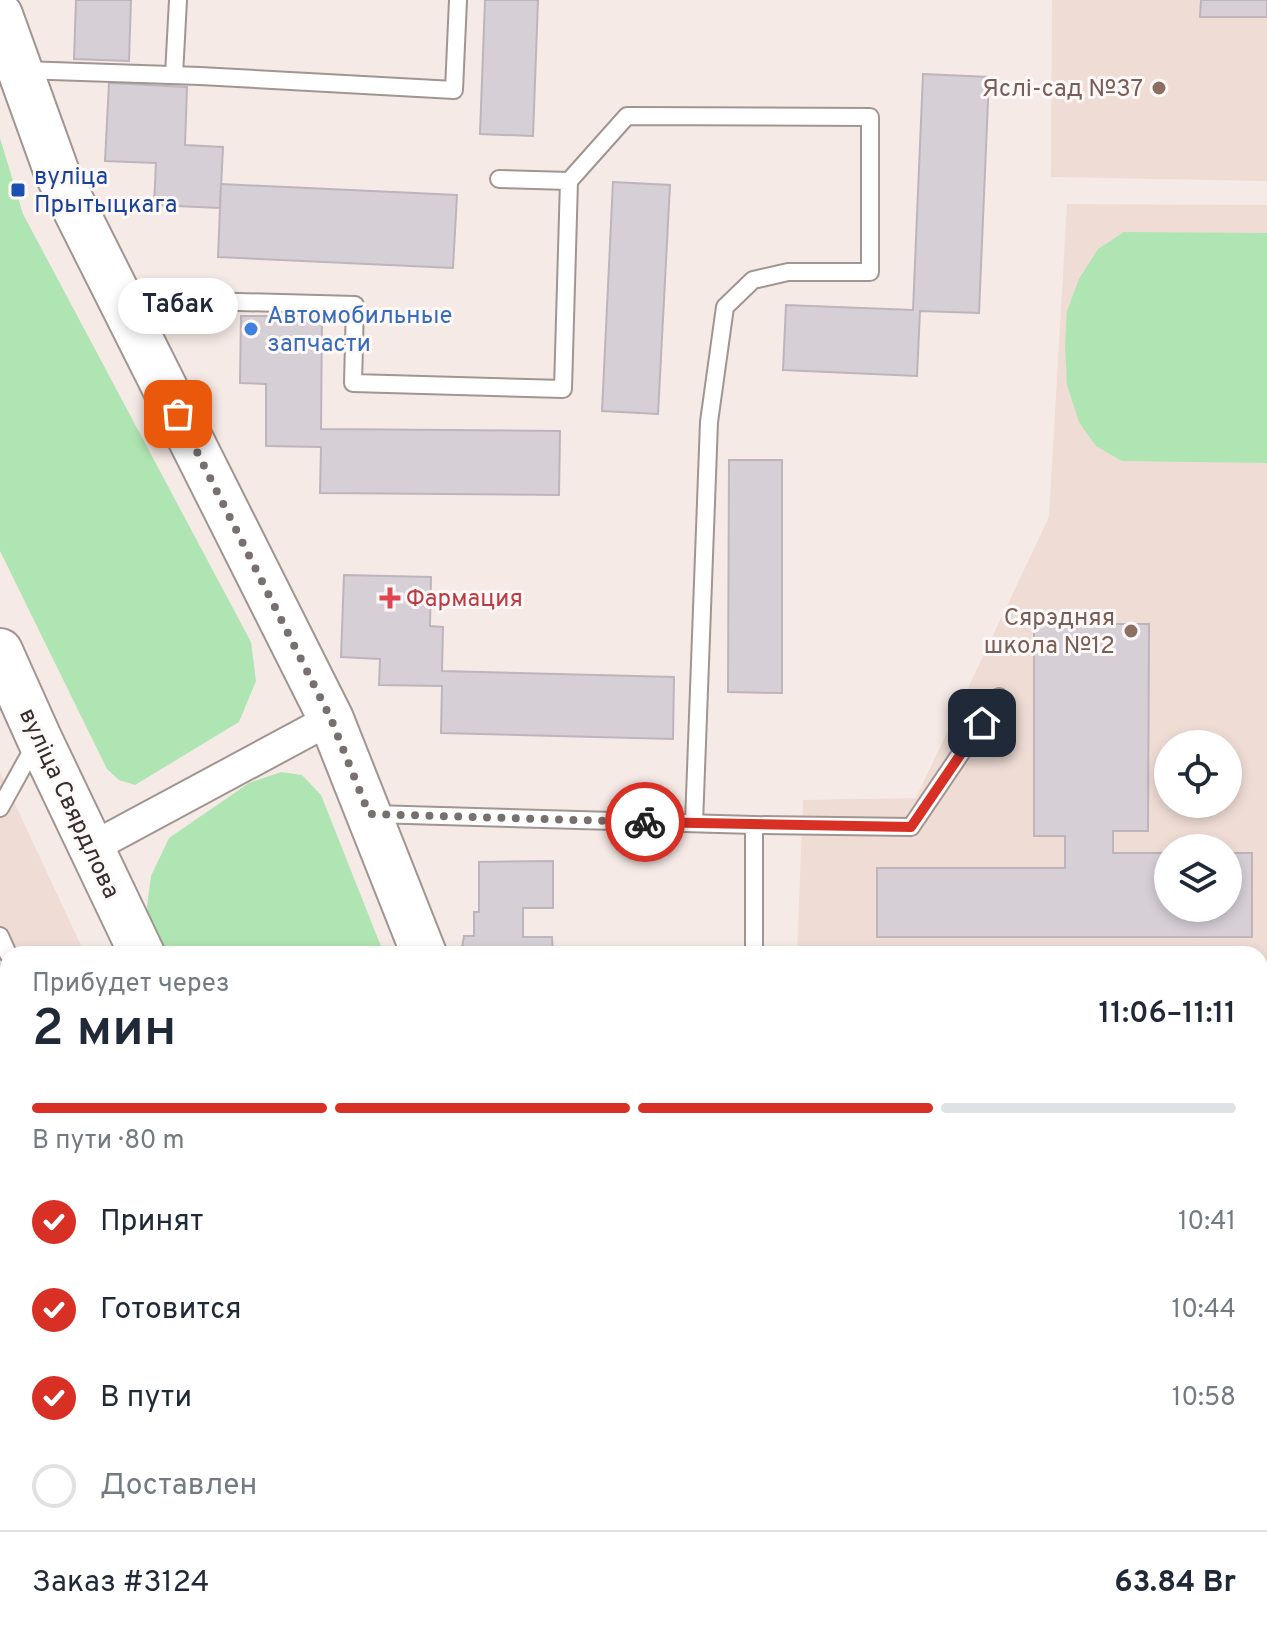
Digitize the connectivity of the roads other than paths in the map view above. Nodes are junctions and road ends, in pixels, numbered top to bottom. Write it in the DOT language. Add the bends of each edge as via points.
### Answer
graph roads {
  1 [pos="178,0"];
  2 [pos="458,0"];
  3 [pos="0,15"];
  4 [pos="19,70"];
  5 [pos="174,75"];
  6 [pos="499,179"];
  7 [pos="569,181"];
  8 [pos="120,299"];
  9 [pos="0,651"];
  10 [pos="999,697"];
  11 [pos="331,719"];
  12 [pos="39,738"];
  13 [pos="0,808"];
  14 [pos="369,814"];
  15 [pos="694,823"];
  16 [pos="754,825"];
  17 [pos="91,848"];
  18 [pos="138,946"];
  19 [pos="421,946"];
  20 [pos="754,946"];
  1 -- 5 [label="lane"];
  2 -- 5 [label="lane" via="454,90"];
  3 -- 4 [label="street"];
  4 -- 5 [label="lane"];
  4 -- 8 [label="street" via="57,173"];
  6 -- 7 [label="lane"];
  7 -- 8 [label="lane" via="563,389 353,383 355,305"];
  7 -- 15 [label="lane" via="627,116 870,117 870,272 776,274 753,280 725,307 709,422"];
  8 -- 11 [label="street"];
  9 -- 12 [label="street, вуліца Свярдлова"];
  10 -- 16 [label="lane" via="911,827"];
  11 -- 14 [label="street"];
  11 -- 17 [label="street"];
  12 -- 13 [label="lane"];
  12 -- 17 [label="street, вуліца Свярдлова"];
  14 -- 15 [label="lane"];
  14 -- 19 [label="street"];
  15 -- 16 [label="lane"];
  16 -- 20 [label="lane"];
  17 -- 18 [label="street, вуліца Свярдлова"];
}
